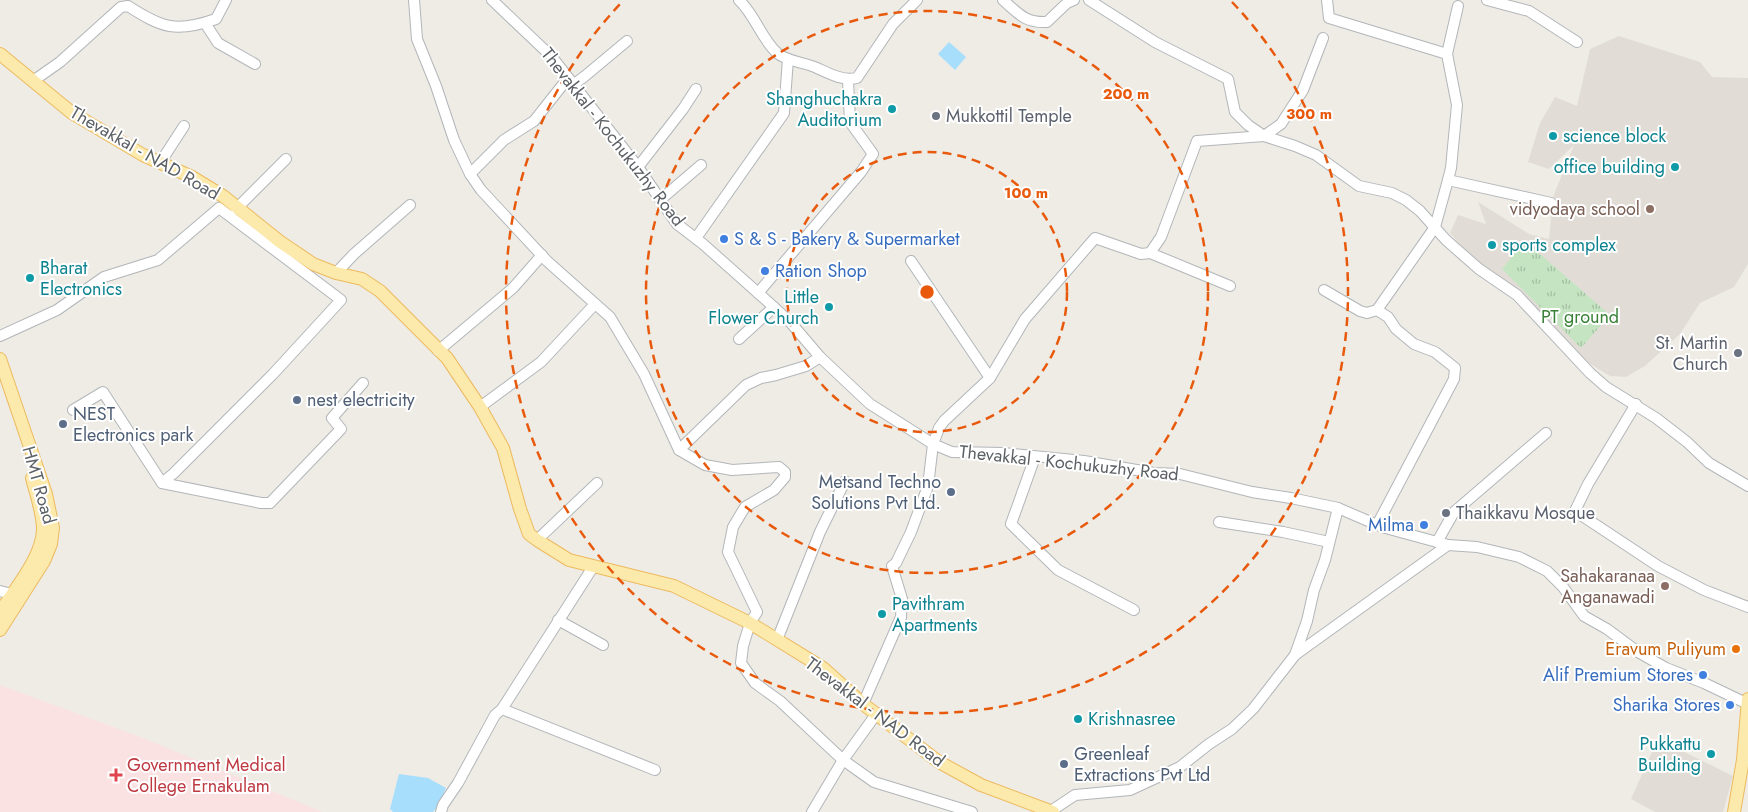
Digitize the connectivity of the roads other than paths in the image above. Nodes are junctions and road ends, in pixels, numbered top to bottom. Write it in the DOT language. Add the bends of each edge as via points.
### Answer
graph roads {
  1 [pos="226,0"];
  2 [pos="414,0"];
  3 [pos="492,0"];
  4 [pos="739,0"];
  5 [pos="917,0"];
  6 [pos="1003,0"];
  7 [pos="1074,0"];
  8 [pos="1089,0"];
  9 [pos="1327,0"];
  10 [pos="1487,0"];
  11 [pos="1458,6"];
  12 [pos="205,23"];
  13 [pos="1323,38"];
  14 [pos="627,41"];
  15 [pos="1577,42"];
  16 [pos="0,54"];
  17 [pos="1447,54"];
  18 [pos="788,59"];
  19 [pos="255,64"];
  20 [pos="848,80"];
  21 [pos="33,81"];
  22 [pos="570,81"];
  23 [pos="696,89"];
  24 [pos="184,126"];
  25 [pos="1264,136"];
  26 [pos="286,159"];
  27 [pos="160,163"];
  28 [pos="700,165"];
  29 [pos="638,167"];
  30 [pos="470,174"];
  31 [pos="1448,180"];
  32 [pos="660,200"];
  33 [pos="1551,203"];
  34 [pos="410,206"];
  35 [pos="236,209"];
  36 [pos="1435,227"];
  37 [pos="696,238"];
  38 [pos="1150,253"];
  39 [pos="542,255"];
  40 [pos="911,261"];
  41 [pos="336,273"];
  42 [pos="1230,286"];
  43 [pos="1324,290"];
  44 [pos="758,293"];
  45 [pos="595,304"];
  46 [pos="774,307"];
  47 [pos="1377,310"];
  48 [pos="0,336"];
  49 [pos="739,339"];
  50 [pos="438,351"];
  51 [pos="820,357"];
  52 [pos="0,359"];
  53 [pos="990,378"];
  54 [pos="363,383"];
  55 [pos="0,384"];
  56 [pos="1636,404"];
  57 [pos="480,406"];
  58 [pos="73,410"];
  59 [pos="1546,433"];
  60 [pos="933,444"];
  61 [pos="679,450"];
  62 [pos="1035,457"];
  63 [pos="845,481"];
  64 [pos="162,482"];
  65 [pos="598,483"];
  66 [pos="1748,486"];
  67 [pos="1338,508"];
  68 [pos="1218,522"];
  69 [pos="1376,525"];
  70 [pos="48,528"];
  71 [pos="537,540"];
  72 [pos="1329,542"];
  73 [pos="1437,542"];
  74 [pos="1448,545"];
  75 [pos="593,566"];
  76 [pos="6,592"];
  77 [pos="1748,607"];
  78 [pos="1134,610"];
  79 [pos="0,612"];
  80 [pos="558,620"];
  81 [pos="750,623"];
  82 [pos="0,630"];
  83 [pos="777,640"];
  84 [pos="603,645"];
  85 [pos="1295,655"];
  86 [pos="1748,700"];
  87 [pos="863,704"];
  88 [pos="1748,704"];
  89 [pos="502,709"];
  90 [pos="877,713"];
  91 [pos="843,760"];
  92 [pos="1745,761"];
  93 [pos="655,770"];
  94 [pos="441,812"];
  95 [pos="812,812"];
  96 [pos="972,812"];
  97 [pos="1052,812"];
  98 [pos="1734,812"];
  1 -- 12 [label="street" via="216,19"];
  2 -- 30 [label="street" via="417,39"];
  3 -- 22 [label="street, Thevakkal - Kochukuzhy Road" via="552,57"];
  4 -- 18 [label="street" via="778,54"];
  5 -- 20 [label="street" via="893,24 857,78"];
  6 -- 7 [label="street" via="1031,22 1047,22"];
  8 -- 25 [label="street" via="1155,42 1228,79 1235,112"];
  9 -- 17 [label="street" via="1329,18"];
  10 -- 15 [label="street" via="1530,11"];
  11 -- 17 [label="street"];
  12 -- 19 [label="street" via="218,42"];
  12 -- 21 [label="street" via="169,27 128,6 121,7 60,62"];
  13 -- 25 [label="street" via="1303,90 1281,124"];
  14 -- 22 [label="street" via="585,76"];
  16 -- 21 [label="main road, Thevakkal - NAD Road"];
  17 -- 31 [label="street" via="1457,105"];
  18 -- 20 [label="street"];
  18 -- 37 [label="street" via="784,113"];
  20 -- 44 [label="street" via="850,122 873,154"];
  21 -- 27 [label="main road, Thevakkal - NAD Road" via="72,112"];
  22 -- 29 [label="street, Thevakkal - Kochukuzhy Road"];
  22 -- 30 [label="street" via="534,121 504,140"];
  23 -- 29 [label="street"];
  24 -- 27 [label="street"];
  25 -- 36 [label="street" via="1316,155 1359,186 1392,193 1406,200"];
  25 -- 38 [label="street" via="1197,141 1161,236"];
  26 -- 35 [label="street"];
  27 -- 35 [label="main road, Thevakkal - NAD Road" via="192,177"];
  28 -- 32 [label="street"];
  29 -- 32 [label="street, Thevakkal - Kochukuzhy Road"];
  30 -- 39 [label="street" via="480,190"];
  31 -- 33 [label="street"];
  31 -- 36 [label="street"];
  32 -- 37 [label="street, Thevakkal - Kochukuzhy Road" via="677,224"];
  34 -- 41 [label="street"];
  35 -- 41 [label="main road, Thevakkal - NAD Road" via="313,264"];
  36 -- 47 [label="street"];
  36 -- 56 [label="street" via="1479,269 1517,295 1590,374"];
  37 -- 44 [label="street, Thevakkal - Kochukuzhy Road"];
  38 -- 42 [label="street"];
  38 -- 53 [label="street" via="1141,254 1095,238 1025,319"];
  39 -- 45 [label="street"];
  39 -- 50 [label="street" via="512,288"];
  40 -- 53 [label="street"];
  41 -- 50 [label="main road, Thevakkal - NAD Road" via="362,279 380,291"];
  43 -- 47 [label="street" via="1360,312"];
  44 -- 46 [label="street, Thevakkal - Kochukuzhy Road"];
  45 -- 57 [label="street" via="540,362"];
  45 -- 61 [label="street" via="610,317 644,374"];
  46 -- 49 [label="street"];
  46 -- 51 [label="street, Thevakkal - Kochukuzhy Road"];
  47 -- 69 [label="street" via="1414,344 1435,352 1454,368 1454,379"];
  48 -- 64 [label="street" via="57,310 104,277 158,260 219,208 341,300 273,374"];
  50 -- 57 [label="main road, Thevakkal - NAD Road" via="447,358"];
  51 -- 60 [label="street, Thevakkal - Kochukuzhy Road" via="870,404"];
  51 -- 61 [label="street" via="806,366 746,385"];
  52 -- 70 [label="main road, HMT Road" via="46,494"];
  53 -- 60 [label="street" via="944,421"];
  54 -- 64 [label="street" via="332,418 342,429 270,503 262,504"];
  55 -- 70 [label="main road, HMT Road"];
  56 -- 66 [label="street" via="1687,442 1709,463"];
  56 -- 77 [label="street" via="1575,510 1658,566 1704,590"];
  57 -- 71 [label="main road, Thevakkal - NAD Road" via="503,448 529,534"];
  58 -- 64 [label="street" via="103,392"];
  59 -- 73 [label="street" via="1454,512"];
  60 -- 62 [label="street, Thevakkal - Kochukuzhy Road" via="952,452"];
  60 -- 87 [label="street" via="928,486 911,532 892,566 902,599 901,617"];
  61 -- 81 [label="street" via="705,465 732,470 779,467 785,472 774,490 745,507 733,527 728,552 756,612"];
  62 -- 67 [label="street, Thevakkal - Kochukuzhy Road" via="1180,474"];
  62 -- 78 [label="street" via="1011,524 1058,570"];
  63 -- 83 [label="street" via="820,532"];
  65 -- 71 [label="street"];
  67 -- 69 [label="street, Thevakkal - Kochukuzhy Road"];
  67 -- 72 [label="street"];
  68 -- 72 [label="street"];
  69 -- 73 [label="street, Thevakkal - Kochukuzhy Road"];
  70 -- 76 [label="main road, HMT Road" via="37,553"];
  70 -- 82 [label="main road, HMT Road" via="51,544 44,561"];
  71 -- 75 [label="main road, Thevakkal - NAD Road" via="569,560"];
  72 -- 85 [label="street"];
  73 -- 74 [label="street, Thevakkal - Kochukuzhy Road"];
  74 -- 85 [label="street"];
  74 -- 88 [label="street, Thevakkal - Kochukuzhy Road" via="1476,547 1519,557 1546,571 1563,587 1584,616 1638,652"];
  75 -- 80 [label="street"];
  75 -- 81 [label="main road, Thevakkal - NAD Road" via="674,586"];
  76 -- 79 [label="main road, HMT Road"];
  80 -- 84 [label="street"];
  80 -- 89 [label="street"];
  81 -- 83 [label="main road, Thevakkal - NAD Road"];
  81 -- 91 [label="street" via="742,646 743,668 755,683 780,701"];
  83 -- 87 [label="main road, Thevakkal - NAD Road" via="822,668"];
  85 -- 97 [label="street" via="1253,709 1232,729 1180,767 1130,790 1075,794"];
  86 -- 88 [label="main road"];
  87 -- 90 [label="main road, Thevakkal - NAD Road"];
  88 -- 92 [label="main road"];
  89 -- 93 [label="street"];
  89 -- 94 [label="street" via="495,715"];
  90 -- 91 [label="street"];
  90 -- 97 [label="main road, Thevakkal - NAD Road" via="939,762 980,785"];
  91 -- 95 [label="street"];
  91 -- 96 [label="street" via="874,782"];
  92 -- 98 [label="main road"];
}
